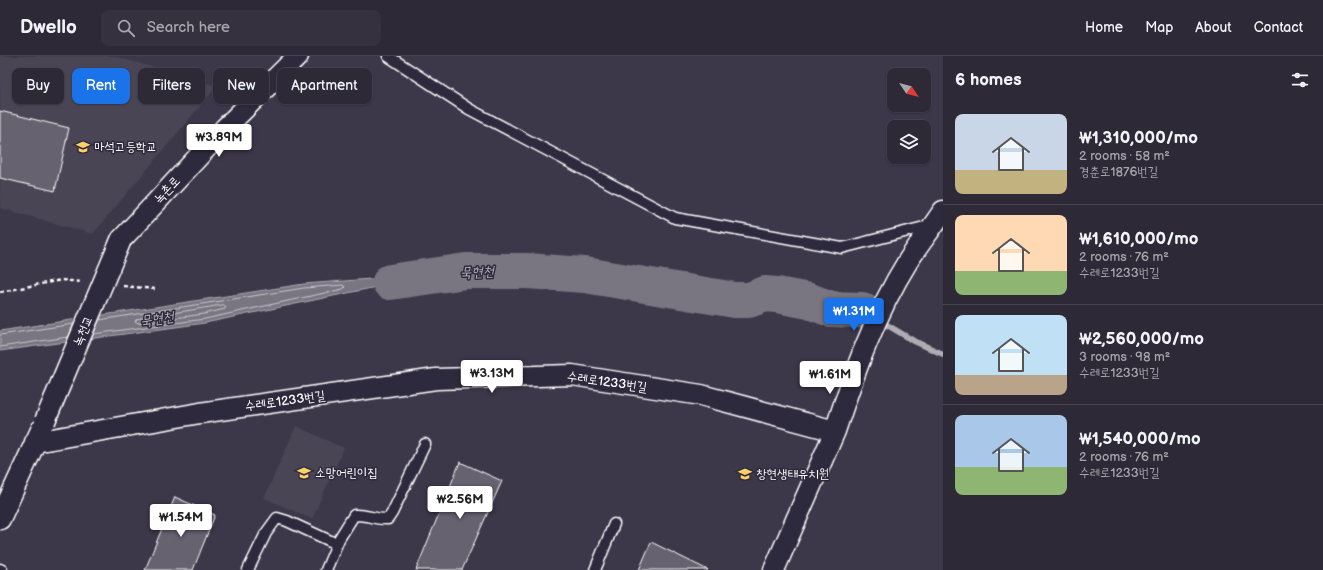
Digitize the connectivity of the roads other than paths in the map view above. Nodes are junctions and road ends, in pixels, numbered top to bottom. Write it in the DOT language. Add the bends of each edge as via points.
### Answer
graph roads {
  1 [pos="298,56"];
  2 [pos="388,56"];
  3 [pos="938,218"];
  4 [pos="121,240"];
  5 [pos="835,431"];
  6 [pos="35,442"];
  7 [pos="425,444"];
  8 [pos="0,519"];
  9 [pos="614,524"];
  10 [pos="337,544"];
  11 [pos="248,570"];
  12 [pos="326,570"];
  13 [pos="595,570"];
  14 [pos="774,570"];
  1 -- 4 [label="street, 녹촌로" via="225,128"];
  2 -- 3 [label="lane" via="469,109 675,218 842,248"];
  3 -- 5 [label="street" via="908,261 882,308 856,369"];
  4 -- 6 [label="street, 녹천교, bridge"];
  5 -- 6 [label="street, 수레로1233번길" via="701,395 572,375 436,379 200,413"];
  5 -- 14 [label="street"];
  6 -- 8 [label="street"];
  7 -- 10 [label="lane" via="388,519 381,520 363,514 354,515"];
  9 -- 13 [label="lane"];
  10 -- 11 [label="lane" via="277,518 266,533"];
  10 -- 12 [label="lane"];
}
